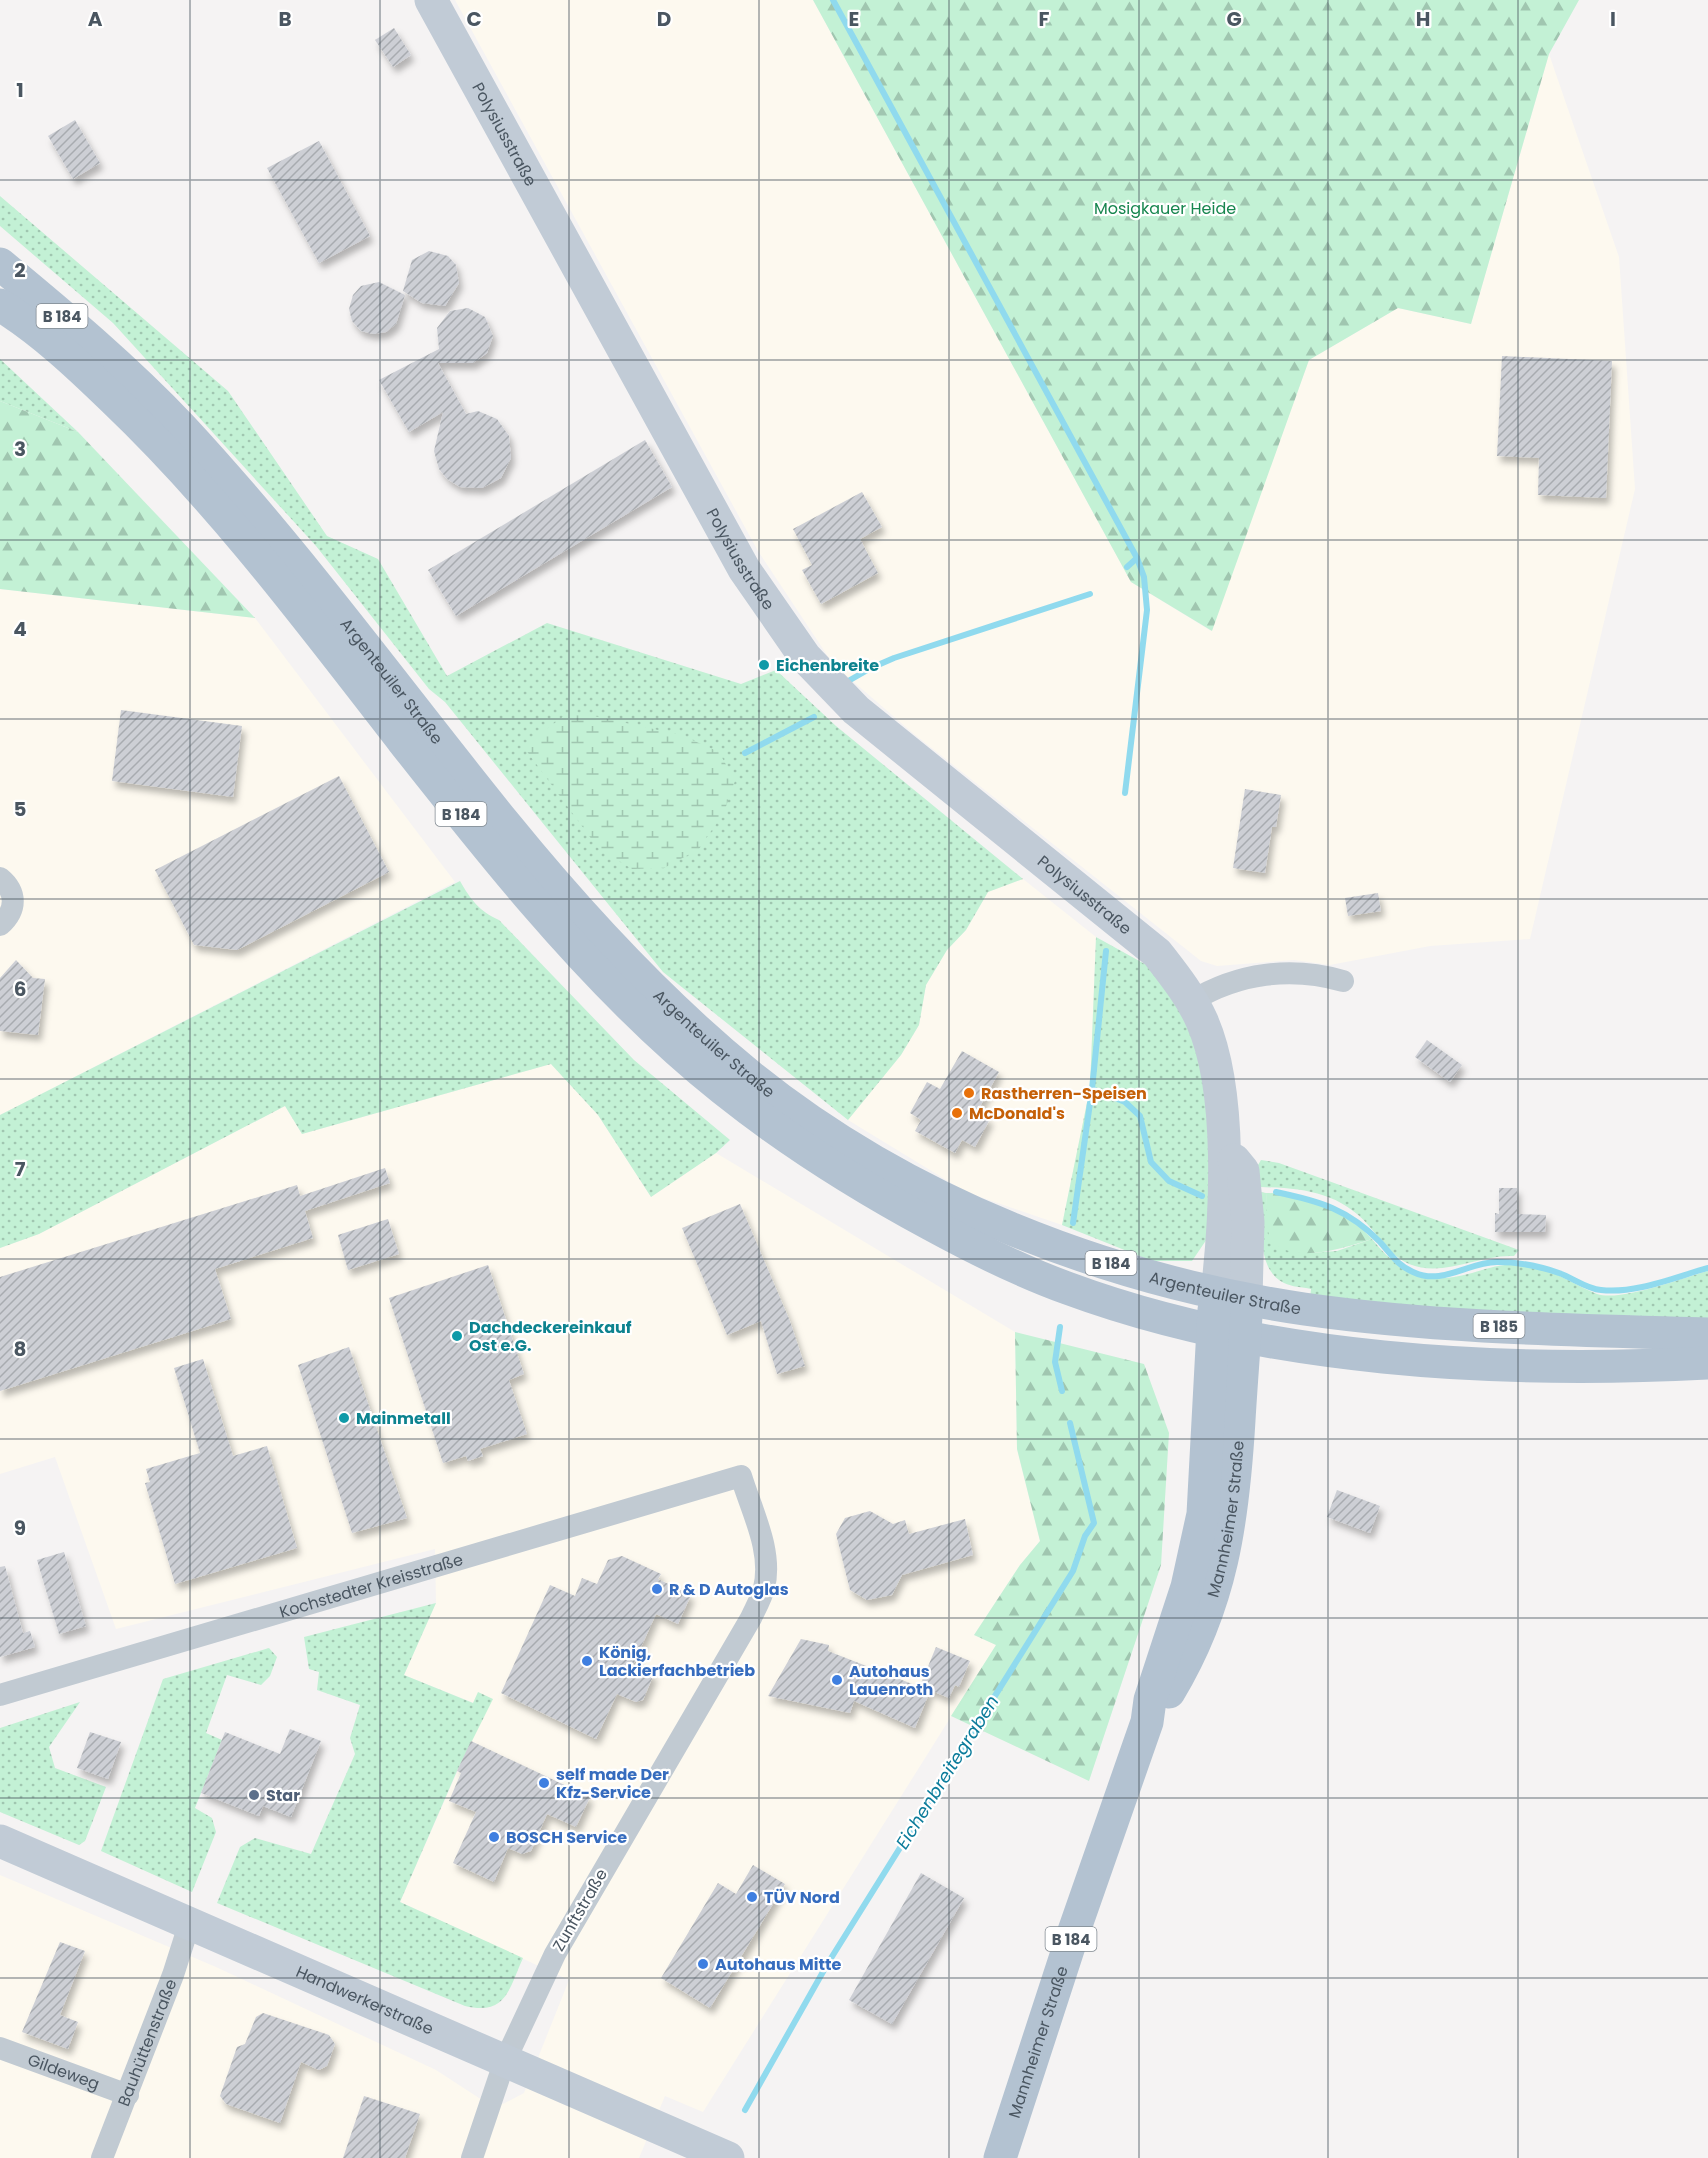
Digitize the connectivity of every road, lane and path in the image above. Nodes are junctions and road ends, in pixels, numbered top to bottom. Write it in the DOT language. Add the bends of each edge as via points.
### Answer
graph roads {
  1 [pos="431,0"];
  2 [pos="0,264"];
  3 [pos="0,305"];
  4 [pos="0,878"];
  5 [pos="0,925"];
  6 [pos="1343,981"];
  7 [pos="1192,1001"];
  8 [pos="1232,1295"];
  9 [pos="1212,1330"];
  10 [pos="1708,1334"];
  11 [pos="1245,1337"];
  12 [pos="1708,1363"];
  13 [pos="741,1476"];
  14 [pos="0,1695"];
  15 [pos="1148,1722"];
  16 [pos="0,1841"];
  17 [pos="189,1925"];
  18 [pos="0,2048"];
  19 [pos="504,2063"];
  20 [pos="128,2095"];
  21 [pos="102,2158"];
  22 [pos="472,2158"];
  23 [pos="728,2158"];
  24 [pos="1000,2158"];
  1 -- 7 [label="street, Polysiusstraße" via="738,559 784,630 855,710 1157,953"];
  2 -- 8 [label="main road, Argenteuiler Straße / B 184" via="122,369 179,424 330,601 574,906 684,1018 751,1077 812,1122 931,1192 1078,1252 1166,1280"];
  3 -- 9 [label="main road, Argenteuiler Straße / B 184" via="95,381 203,492 528,896 677,1050 816,1159 984,1253 1070,1290"];
  4 -- 5 [label="street" via="14,898 12,911"];
  6 -- 7 [label="street" via="1275,973 1223,984"];
  7 -- 8 [label="street, Polysiusstraße" via="1212,1049 1219,1079 1223,1147 1243,1171 1248,1222"];
  8 -- 9 [label="main road, Mannheimer Straße / B 184"];
  8 -- 10 [label="main road, Argenteuiler Straße / B 185" via="1412,1322"];
  8 -- 11 [label="main road, Mannheimer Straße / B 184"];
  9 -- 11 [label="main road, Argenteuiler Straße / B 184"];
  9 -- 15 [label="main road, Mannheimer Straße / B 184" via="1203,1514 1187,1587 1150,1700"];
  11 -- 12 [label="main road, Argenteuiler Straße / B 185" via="1353,1353 1470,1362"];
  11 -- 15 [label="main road, Mannheimer Straße / B 184" via="1237,1473 1222,1568 1203,1627 1186,1663"];
  13 -- 14 [label="street, Kochstedter Kreisstraße"];
  13 -- 19 [label="street, Zunftstraße" via="764,1545 764,1590 555,1954"];
  15 -- 24 [label="main road, Mannheimer Straße / B 184"];
  16 -- 17 [label="street, Handwerkerstraße"];
  17 -- 19 [label="street, Handwerkerstraße"];
  17 -- 20 [label="street, Bauhüttenstraße"];
  18 -- 20 [label="street, Gildeweg"];
  19 -- 22 [label="street, Zunftstraße"];
  19 -- 23 [label="street, Handwerkerstraße"];
  20 -- 21 [label="street, Bauhüttenstraße"];
}
